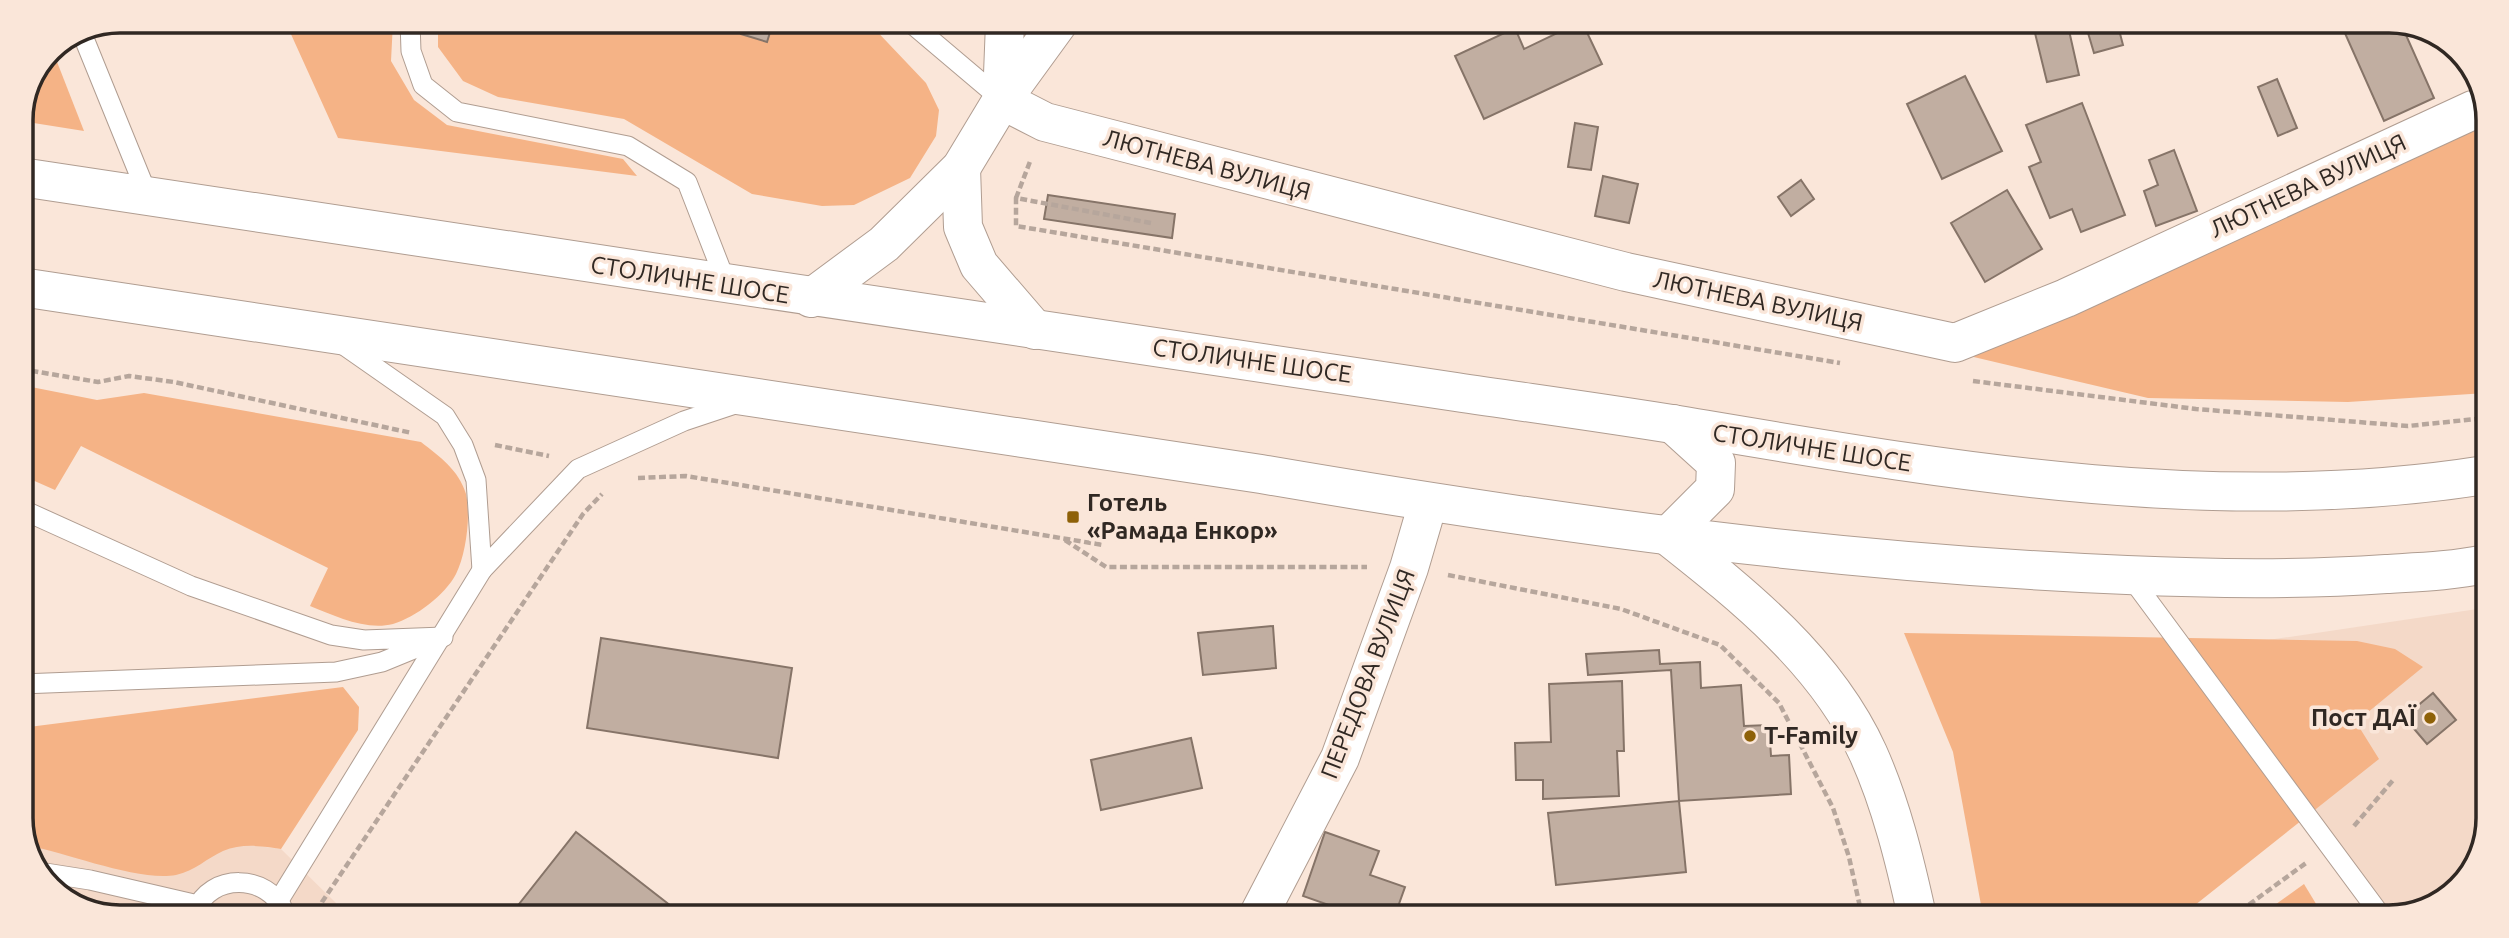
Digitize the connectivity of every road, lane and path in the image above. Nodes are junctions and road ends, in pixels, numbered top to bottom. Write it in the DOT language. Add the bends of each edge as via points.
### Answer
graph roads {
  1 [pos="410,33"];
  2 [pos="923,33"];
  3 [pos="1005,33"];
  4 [pos="1051,33"];
  5 [pos="85,41"];
  6 [pos="1002,100"];
  7 [pos="2475,110"];
  8 [pos="1031,159"];
  9 [pos="961,168"];
  10 [pos="33,179"];
  11 [pos="148,196"];
  12 [pos="1016,198"];
  13 [pos="1058,206"];
  14 [pos="1151,223"];
  15 [pos="728,286"];
  16 [pos="33,289"];
  17 [pos="811,298"];
  18 [pos="109,300"];
  19 [pos="33,304"];
  20 [pos="1035,330"];
  21 [pos="324,331"];
  22 [pos="33,371"];
  23 [pos="751,399"];
  24 [pos="1673,424"];
  25 [pos="420,435"];
  26 [pos="484,443"];
  27 [pos="559,458"];
  28 [pos="2476,476"];
  29 [pos="628,479"];
  30 [pos="607,489"];
  31 [pos="1428,503"];
  32 [pos="33,514"];
  33 [pos="1668,536"];
  34 [pos="1062,537"];
  35 [pos="1103,545"];
  36 [pos="2476,566"];
  37 [pos="1409,568"];
  38 [pos="482,570"];
  39 [pos="2129,575"];
  40 [pos="443,636"];
  41 [pos="33,684"];
  42 [pos="2394,779"];
  43 [pos="2352,829"];
  44 [pos="2307,862"];
  45 [pos="55,875"];
  46 [pos="181,905"];
  47 [pos="199,905"];
  48 [pos="281,905"];
  49 [pos="283,905"];
  50 [pos="320,905"];
  51 [pos="1263,905"];
  52 [pos="1860,905"];
  53 [pos="1915,905"];
  54 [pos="2248,905"];
  55 [pos="2373,905"];
  1 -- 15 [label="lane" via="411,51 423,85 457,112 628,146 687,182"];
  2 -- 6 [label="lane"];
  3 -- 6 [label="main road"];
  4 -- 6 [label="main road"];
  5 -- 11 [label="lane"];
  6 -- 7 [label="main road, ЛЮТНЕВА ВУЛИЦЯ" via="1045,122 1220,169 1626,272 1955,343 2066,298"];
  6 -- 9 [label="main road"];
  8 -- 12 [label="path"];
  9 -- 17 [label="main road" via="884,244"];
  9 -- 20 [label="main road" via="963,227 979,265"];
  10 -- 11 [label="main road, СТОЛИЧНЕ ШОСЕ"];
  11 -- 15 [label="main road, СТОЛИЧНЕ ШОСЕ"];
  13 -- 14 [label="path"];
  15 -- 17 [label="main road, СТОЛИЧНЕ ШОСЕ"];
  16 -- 18 [label="main road"];
  17 -- 20 [label="main road, СТОЛИЧНЕ ШОСЕ"];
  18 -- 19 [label="main road"];
  18 -- 21 [label="main road"];
  20 -- 24 [label="main road, СТОЛИЧНЕ ШОСЕ"];
  21 -- 23 [label="main road"];
  21 -- 38 [label="lane" via="445,416 463,445 476,480"];
  22 -- 25 [label="path" via="98,382 129,376 174,382"];
  23 -- 31 [label="main road"];
  23 -- 38 [label="lane" via="684,421 578,468"];
  24 -- 28 [label="main road, СТОЛИЧНЕ ШОСЕ" via="1914,466 2171,492 2316,491"];
  24 -- 33 [label="main road" via="1716,463 1715,489"];
  26 -- 27 [label="path"];
  29 -- 34 [label="path" via="686,476"];
  30 -- 50 [label="path" via="583,513"];
  31 -- 33 [label="main road"];
  31 -- 37 [label="main road, ПЕРЕДОВА ВУЛИЦЯ"];
  32 -- 40 [label="lane" via="191,586 331,635 365,640"];
  33 -- 39 [label="main road" via="1965,567"];
  33 -- 53 [label="main road" via="1736,589 1783,634 1845,712 1872,765 1905,860"];
  34 -- 35 [label="path"];
  34 -- 37 [label="path" via="1106,567"];
  36 -- 39 [label="main road" via="2334,578 2202,580"];
  37 -- 51 [label="main road, ПЕРЕДОВА ВУЛИЦЯ" via="1340,758"];
  37 -- 52 [label="path" via="1621,609 1720,645 1779,703 1833,808"];
  38 -- 40 [label="lane"];
  39 -- 55 [label="lane"];
  40 -- 41 [label="lane" via="382,662 336,672"];
  40 -- 49 [label="lane"];
  42 -- 43 [label="path"];
  44 -- 54 [label="path"];
  45 -- 46 [label="lane"];
  47 -- 48 [label="lane" via="214,888 237,881 260,885"];
}
